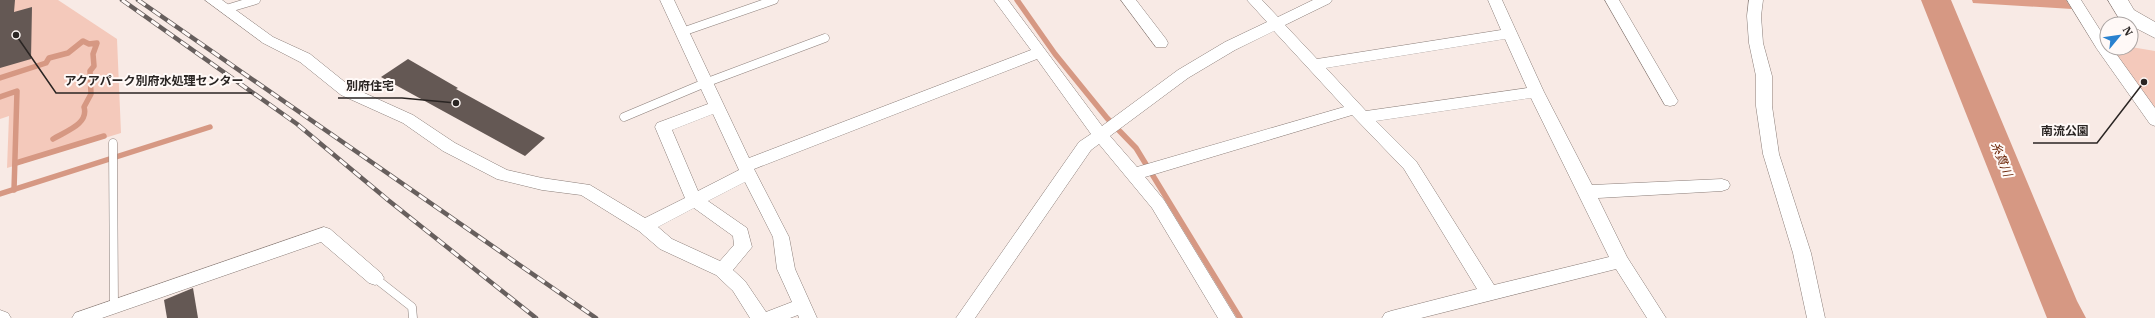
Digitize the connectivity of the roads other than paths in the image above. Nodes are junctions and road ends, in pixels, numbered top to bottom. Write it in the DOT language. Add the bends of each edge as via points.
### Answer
graph roads {
  1 [pos="212,0"];
  2 [pos="256,0"];
  3 [pos="667,0"];
  4 [pos="774,0"];
  5 [pos="1001,0"];
  6 [pos="1128,0"];
  7 [pos="1254,0"];
  8 [pos="1325,0"];
  9 [pos="1495,0"];
  10 [pos="1612,0"];
  11 [pos="1756,0"];
  12 [pos="2074,0"];
  13 [pos="2118,0"];
  14 [pos="226,10"];
  15 [pos="1276,24"];
  16 [pos="2155,31"];
  17 [pos="682,32"];
  18 [pos="1510,33"];
  19 [pos="825,38"];
  20 [pos="1161,43"];
  21 [pos="1040,52"];
  22 [pos="1314,65"];
  23 [pos="705,83"];
  24 [pos="1536,92"];
  25 [pos="1670,101"];
  26 [pos="717,106"];
  27 [pos="1359,113"];
  28 [pos="624,117"];
  29 [pos="2155,120"];
  30 [pos="1100,132"];
  31 [pos="113,143"];
  32 [pos="747,170"];
  33 [pos="1134,174"];
  34 [pos="1722,185"];
  35 [pos="1588,192"];
  36 [pos="694,200"];
  37 [pos="645,226"];
  38 [pos="1620,260"];
  39 [pos="722,270"];
  40 [pos="375,278"];
  41 [pos="1489,293"];
  42 [pos="114,307"];
  43 [pos="804,312"];
  44 [pos="81,318"];
  45 [pos="413,318"];
  46 [pos="760,318"];
  47 [pos="771,318"];
  48 [pos="965,318"];
  49 [pos="1227,318"];
  50 [pos="1391,318"];
  51 [pos="1657,318"];
  52 [pos="1816,318"];
  1 -- 14 [label="street"];
  2 -- 14 [label="lane"];
  3 -- 17 [label="street"];
  4 -- 17 [label="lane"];
  5 -- 21 [label="street"];
  6 -- 20 [label="street"];
  7 -- 15 [label="street"];
  8 -- 15 [label="street"];
  9 -- 18 [label="street"];
  10 -- 25 [label="street"];
  11 -- 52 [label="street" via="1756,43 1764,76 1764,106 1771,154 1802,252"];
  12 -- 29 [label="street"];
  13 -- 16 [label="street" via="2127,15"];
  14 -- 37 [label="street" via="268,40 305,58 346,91 408,119 449,148 503,175 542,184 584,189"];
  15 -- 22 [label="street"];
  15 -- 30 [label="street" via="1230,46 1183,74"];
  17 -- 23 [label="street"];
  18 -- 22 [label="street"];
  18 -- 24 [label="street"];
  19 -- 23 [label="lane"];
  21 -- 30 [label="street"];
  21 -- 32 [label="street"];
  22 -- 27 [label="street"];
  23 -- 26 [label="street"];
  23 -- 28 [label="lane"];
  24 -- 27 [label="street"];
  24 -- 35 [label="street"];
  26 -- 32 [label="street"];
  26 -- 36 [label="street" via="663,127"];
  27 -- 33 [label="street"];
  27 -- 41 [label="street" via="1410,165"];
  30 -- 33 [label="street"];
  30 -- 48 [label="street" via="1069,165"];
  31 -- 42 [label="lane"];
  32 -- 36 [label="street"];
  32 -- 43 [label="street" via="781,237 786,269"];
  33 -- 49 [label="street" via="1162,210"];
  34 -- 35 [label="street"];
  35 -- 38 [label="street"];
  36 -- 37 [label="street"];
  36 -- 39 [label="street" via="742,233 743,247"];
  37 -- 39 [label="street" via="666,244"];
  38 -- 41 [label="street"];
  38 -- 51 [label="street"];
  39 -- 46 [label="street" via="739,286"];
  40 -- 42 [label="street" via="324,234"];
  40 -- 45 [label="lane" via="412,307"];
  41 -- 50 [label="street"];
  42 -- 44 [label="street"];
  43 -- 47 [label="street"];
}
